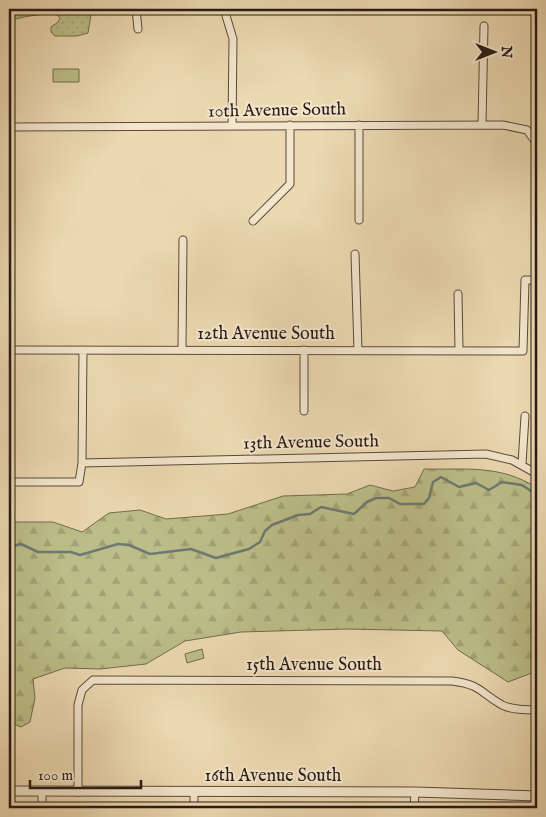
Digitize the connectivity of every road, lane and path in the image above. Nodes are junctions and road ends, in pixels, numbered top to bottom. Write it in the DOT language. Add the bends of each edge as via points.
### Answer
graph roads {
  1 [pos="136,9"];
  2 [pos="224,9"];
  3 [pos="484,26"];
  4 [pos="138,29"];
  5 [pos="482,124"];
  6 [pos="290,125"];
  7 [pos="359,125"];
  8 [pos="232,126"];
  9 [pos="9,127"];
  10 [pos="537,144"];
  11 [pos="252,220"];
  12 [pos="359,220"];
  13 [pos="182,240"];
  14 [pos="355,254"];
  15 [pos="537,280"];
  16 [pos="458,294"];
  17 [pos="182,349"];
  18 [pos="9,350"];
  19 [pos="83,350"];
  20 [pos="304,350"];
  21 [pos="358,350"];
  22 [pos="459,350"];
  23 [pos="304,412"];
  24 [pos="525,416"];
  25 [pos="82,463"];
  26 [pos="522,464"];
  27 [pos="537,474"];
  28 [pos="9,482"];
  29 [pos="537,710"];
  30 [pos="9,792"];
  31 [pos="42,792"];
  32 [pos="78,792"];
  33 [pos="415,792"];
  34 [pos="194,793"];
  35 [pos="537,796"];
  36 [pos="42,808"];
  37 [pos="194,808"];
  38 [pos="414,808"];
  1 -- 4 [label="street"];
  2 -- 8 [label="street" via="232,39"];
  3 -- 5 [label="street"];
  5 -- 7 [label="street, 10th Avenue South"];
  5 -- 10 [label="street, 10th Avenue South" via="522,128"];
  6 -- 7 [label="street, 10th Avenue South"];
  6 -- 8 [label="street, 10th Avenue South"];
  6 -- 11 [label="street" via="290,184"];
  7 -- 12 [label="street"];
  8 -- 9 [label="street, 10th Avenue South"];
  13 -- 17 [label="street"];
  14 -- 21 [label="street"];
  15 -- 22 [label="street, 12th Avenue South" via="525,280 523,351"];
  16 -- 22 [label="street"];
  17 -- 19 [label="street, 12th Avenue South"];
  17 -- 20 [label="street, 12th Avenue South"];
  18 -- 19 [label="street, 12th Avenue South"];
  19 -- 25 [label="street"];
  20 -- 21 [label="street, 12th Avenue South"];
  20 -- 23 [label="street"];
  21 -- 22 [label="street, 12th Avenue South"];
  24 -- 26 [label="street"];
  25 -- 26 [label="street, 13th Avenue South" via="486,454"];
  25 -- 28 [label="street" via="79,482"];
  26 -- 27 [label="street, 13th Avenue South"];
  29 -- 32 [label="street, 15th Avenue South" via="502,705 475,685 452,681 93,680 85,686 78,705"];
  30 -- 31 [label="street, 16th Avenue South"];
  31 -- 32 [label="street, 16th Avenue South"];
  31 -- 36 [label="street"];
  32 -- 34 [label="street, 16th Avenue South"];
  33 -- 34 [label="street, 16th Avenue South"];
  33 -- 35 [label="street, 16th Avenue South"];
  33 -- 38 [label="street"];
  34 -- 37 [label="street"];
}
